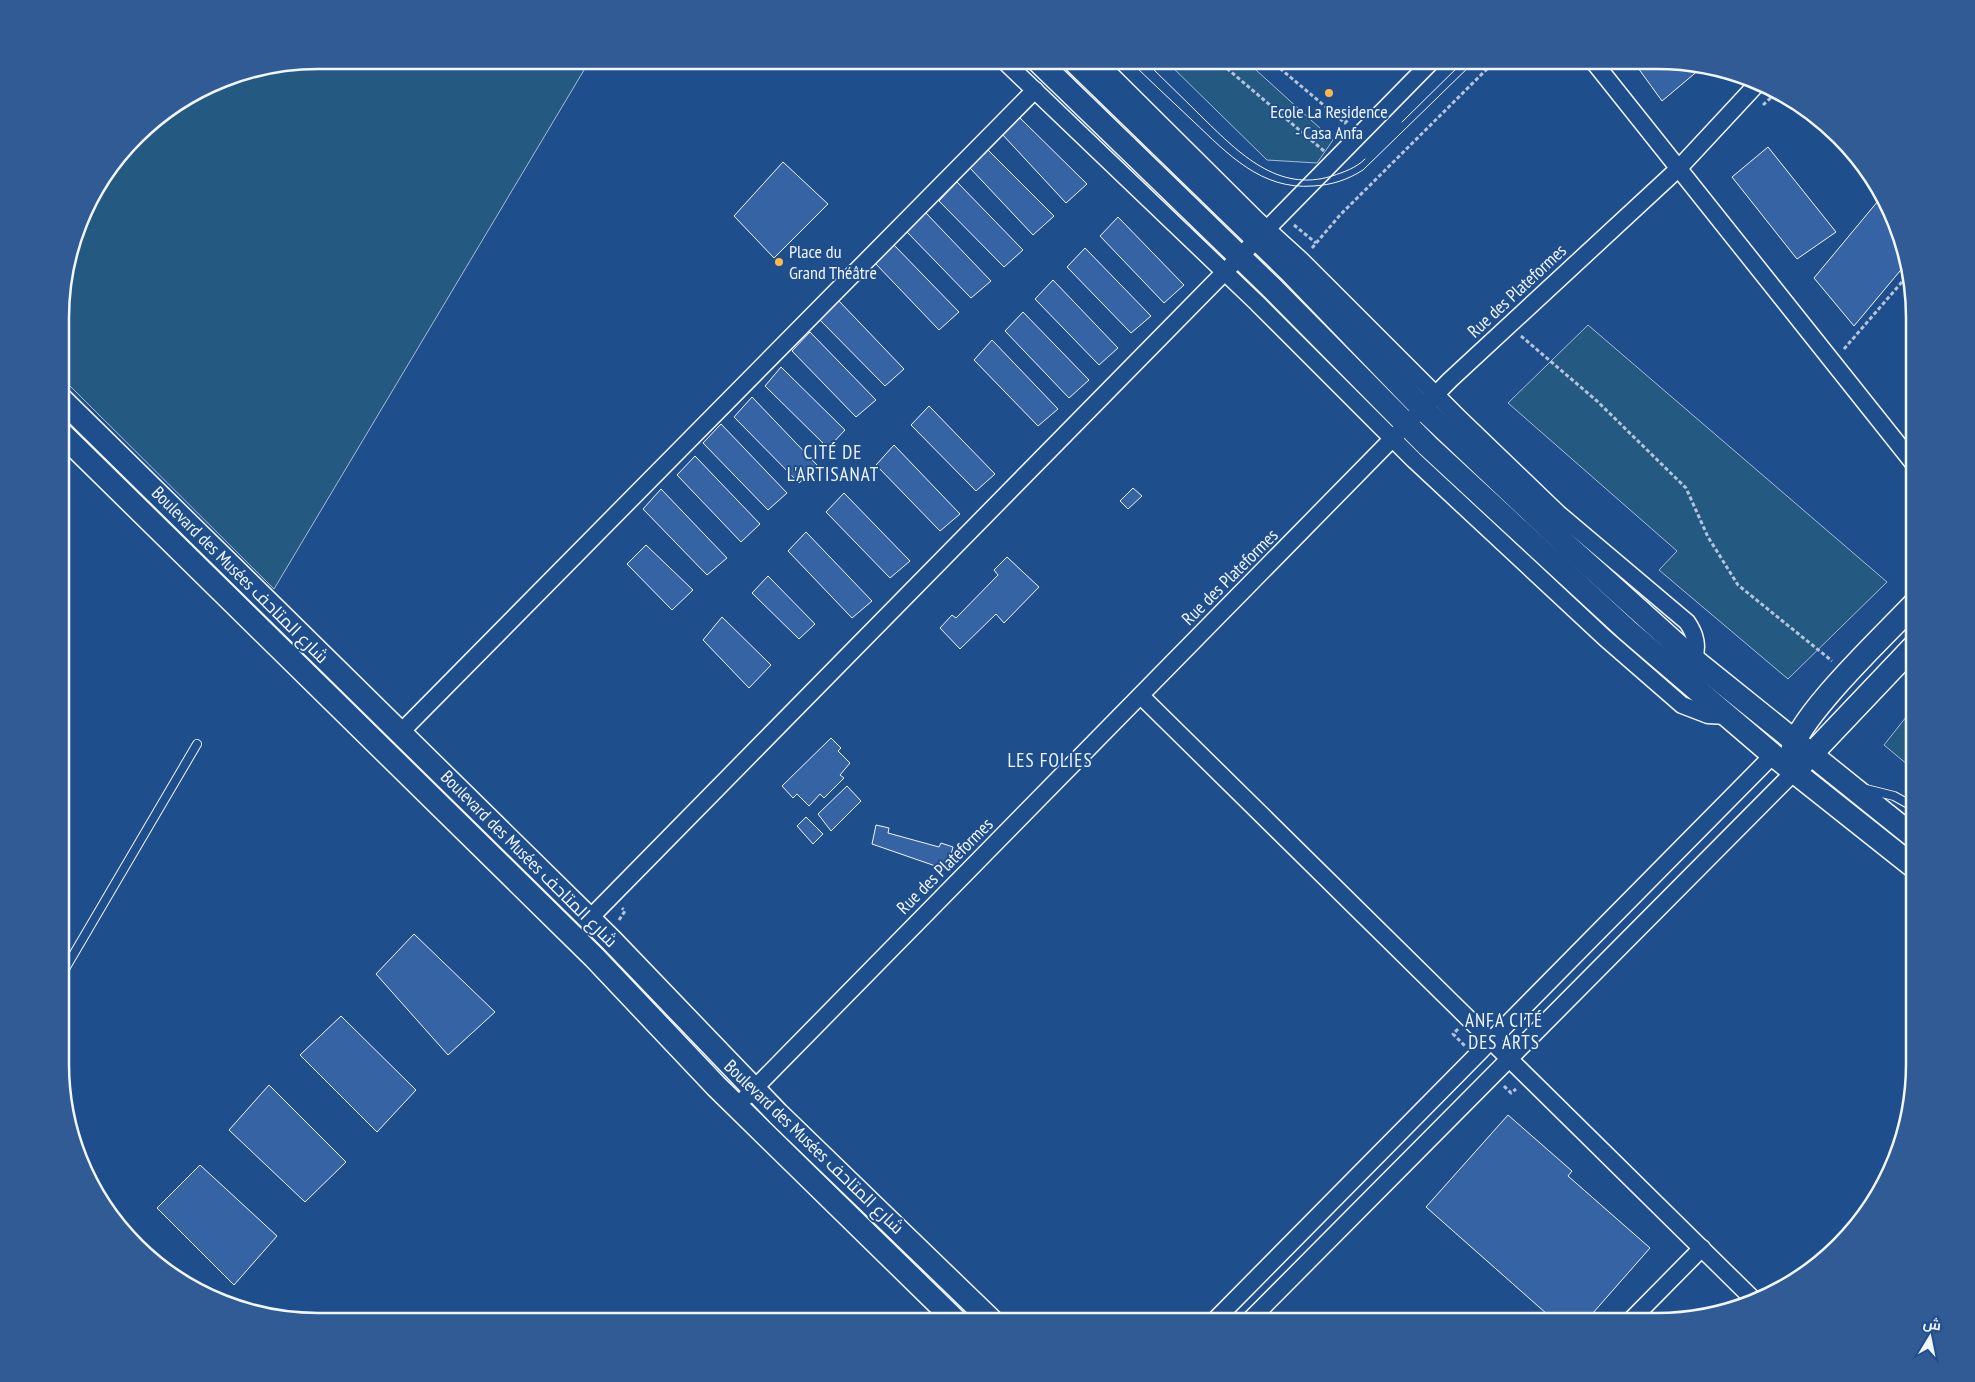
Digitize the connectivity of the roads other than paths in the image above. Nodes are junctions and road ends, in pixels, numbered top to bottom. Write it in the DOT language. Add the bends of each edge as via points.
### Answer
graph roads {
  1 [pos="1012,69"];
  2 [pos="1045,69"];
  3 [pos="1083,69"];
  4 [pos="1105,69"];
  5 [pos="1423,69"];
  6 [pos="1601,69"];
  7 [pos="1753,88"];
  8 [pos="1034,90"];
  9 [pos="1680,168"];
  10 [pos="1262,235"];
  11 [pos="1231,266"];
  12 [pos="1429,402"];
  13 [pos="69,407"];
  14 [pos="1400,432"];
  15 [pos="69,441"];
  16 [pos="1906,454"];
  17 [pos="1906,612"];
  18 [pos="1906,654"];
  19 [pos="1141,696"];
  20 [pos="400,732"];
  21 [pos="1795,739"];
  22 [pos="197,744"];
  23 [pos="1773,754"];
  24 [pos="1812,754"];
  25 [pos="1794,772"];
  26 [pos="1853,788"];
  27 [pos="1906,803"];
  28 [pos="1906,831"];
  29 [pos="1906,860"];
  30 [pos="589,919"];
  31 [pos="69,962"];
  32 [pos="1491,1040"];
  33 [pos="1510,1058"];
  34 [pos="753,1089"];
  35 [pos="737,1107"];
  36 [pos="1702,1248"];
  37 [pos="1749,1296"];
  38 [pos="948,1313"];
  39 [pos="984,1313"];
  40 [pos="1222,1313"];
  41 [pos="1257,1313"];
  42 [pos="1638,1313"];
  1 -- 8 [label="street"];
  2 -- 11 [label="street"];
  3 -- 10 [label="street"];
  4 -- 10 [label="street"];
  5 -- 10 [label="street"];
  6 -- 9 [label="street"];
  7 -- 9 [label="street, Rue des Plateformes"];
  8 -- 11 [label="street"];
  8 -- 20 [label="street"];
  9 -- 12 [label="street, Rue des Plateformes"];
  9 -- 16 [label="street"];
  10 -- 11 [label="street"];
  10 -- 12 [label="street" via="1290,271"];
  10 -- 12 [label="street" via="1301,260"];
  11 -- 14 [label="street" via="1272,288"];
  11 -- 30 [label="street"];
  12 -- 14 [label="street, Rue des Plateformes"];
  12 -- 21 [label="street" via="1579,557 1694,660"];
  13 -- 20 [label="street, Boulevard des Musées شارع المتاحف"];
  14 -- 19 [label="street, Rue des Plateformes"];
  14 -- 23 [label="street"];
  15 -- 35 [label="street, Boulevard des Musées شارع المتاحف" via="594,957"];
  17 -- 21 [label="street" via="1818,708"];
  18 -- 24 [label="street"];
  19 -- 32 [label="street"];
  19 -- 34 [label="street, Rue des Plateformes"];
  20 -- 30 [label="street, Boulevard des Musées شارع المتاحف"];
  21 -- 24 [label="street"];
  21 -- 25 [label="street"];
  22 -- 31 [label="lane"];
  23 -- 25 [label="street"];
  23 -- 32 [label="street"];
  24 -- 25 [label="street"];
  24 -- 26 [label="street"];
  25 -- 29 [label="street"];
  25 -- 33 [label="street"];
  26 -- 27 [label="lane" via="1894,796"];
  26 -- 28 [label="street"];
  30 -- 34 [label="street, Boulevard des Musées شارع المتاحف"];
  32 -- 33 [label="street"];
  32 -- 40 [label="street"];
  33 -- 36 [label="street"];
  33 -- 41 [label="street"];
  34 -- 35 [label="street, Rue des Plateformes"];
  34 -- 39 [label="street, Boulevard des Musées شارع المتاحف"];
  35 -- 38 [label="street, Boulevard des Musées شارع المتاحف"];
  36 -- 37 [label="street"];
  36 -- 42 [label="street"];
}
